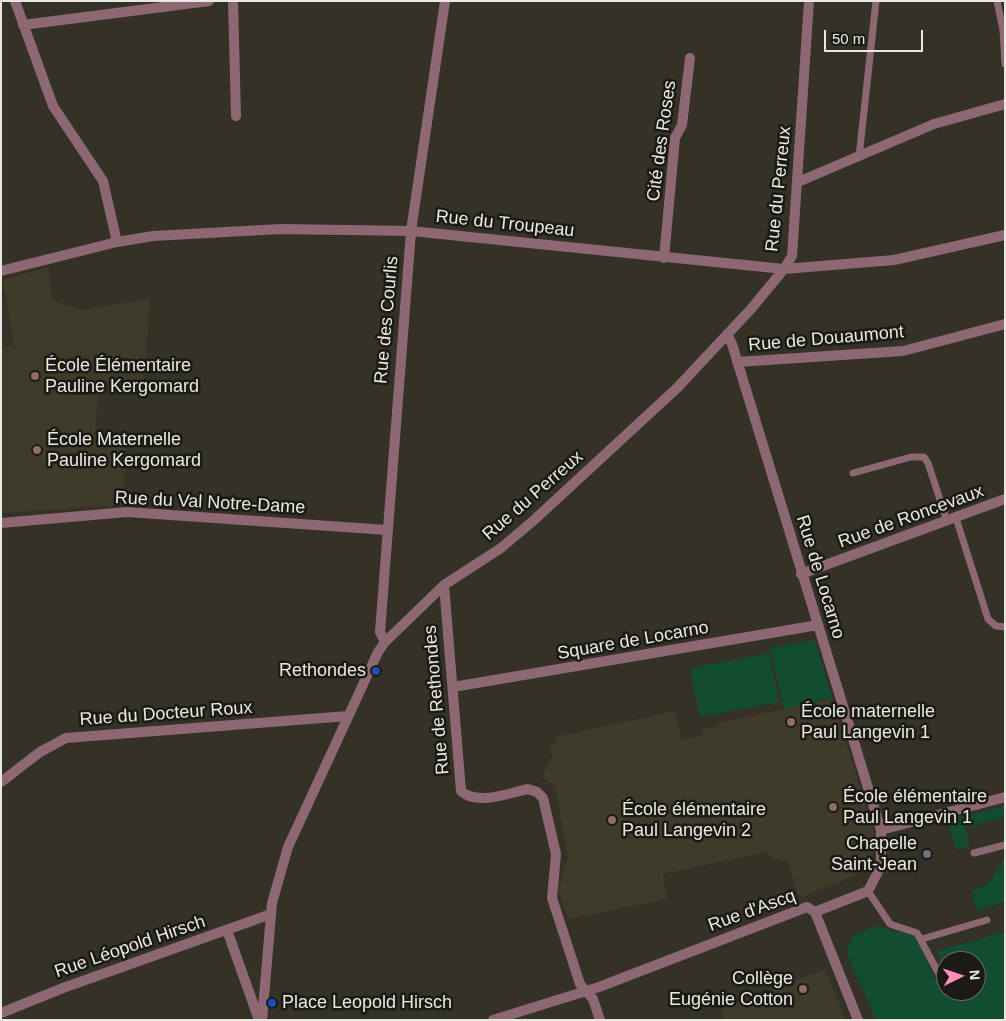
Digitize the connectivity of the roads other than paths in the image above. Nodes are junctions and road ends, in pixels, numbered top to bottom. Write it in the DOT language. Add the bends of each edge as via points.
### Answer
graph roads {
  1 [pos="15,1"];
  2 [pos="209,1"];
  3 [pos="233,1"];
  4 [pos="445,1"];
  5 [pos="809,1"];
  6 [pos="876,1"];
  7 [pos="997,1"];
  8 [pos="23,25"];
  9 [pos="690,58"];
  10 [pos="1005,64"];
  11 [pos="1005,104"];
  12 [pos="236,116"];
  13 [pos="859,158"];
  14 [pos="798,182"];
  15 [pos="411,231"];
  16 [pos="1005,235"];
  17 [pos="117,242"];
  18 [pos="664,258"];
  19 [pos="784,269"];
  20 [pos="1,271"];
  21 [pos="1005,324"];
  22 [pos="726,334"];
  23 [pos="737,362"];
  24 [pos="853,473"];
  25 [pos="1005,500"];
  26 [pos="951,520"];
  27 [pos="1,523"];
  28 [pos="387,530"];
  29 [pos="801,574"];
  30 [pos="444,585"];
  31 [pos="818,625"];
  32 [pos="1005,627"];
  33 [pos="385,642"];
  34 [pos="453,687"];
  35 [pos="348,716"];
  36 [pos="1,782"];
  37 [pos="1005,797"];
  38 [pos="881,830"];
  39 [pos="1005,845"];
  40 [pos="974,853"];
  41 [pos="868,891"];
  42 [pos="815,912"];
  43 [pos="271,914"];
  44 [pos="988,920"];
  45 [pos="227,930"];
  46 [pos="922,939"];
  47 [pos="936,968"];
  48 [pos="586,991"];
  49 [pos="1,1013"];
  50 [pos="260,1020"];
  51 [pos="493,1020"];
  52 [pos="600,1020"];
  53 [pos="858,1020"];
  1 -- 8 [label="street"];
  2 -- 8 [label="street"];
  3 -- 12 [label="street"];
  4 -- 15 [label="street, Rue des Courlis"];
  5 -- 14 [label="street, Rue du Perreux"];
  6 -- 13 [label="lane"];
  7 -- 10 [label="lane" via="1004,30"];
  8 -- 17 [label="street" via="53,106 103,181"];
  9 -- 18 [label="street, Cité des Roses" via="682,125 675,138"];
  11 -- 13 [label="street" via="934,124"];
  13 -- 14 [label="street"];
  14 -- 19 [label="street, Rue du Perreux" via="792,256"];
  15 -- 17 [label="street, Rue du Troupeau" via="220,231"];
  15 -- 18 [label="street, Rue du Troupeau"];
  15 -- 28 [label="street, Rue des Courlis"];
  16 -- 19 [label="street, Rue du Troupeau" via="894,260"];
  17 -- 20 [label="street, Rue du Troupeau"];
  18 -- 19 [label="street, Rue du Troupeau"];
  19 -- 22 [label="street, Rue du Perreux"];
  21 -- 23 [label="street, Rue de Douaumont" via="904,350"];
  22 -- 23 [label="street, Rue de Locarno"];
  22 -- 30 [label="street, Rue du Perreux" via="677,388 533,521 500,548"];
  23 -- 29 [label="street, Rue de Locarno"];
  24 -- 26 [label="lane" via="911,457 924,457"];
  25 -- 26 [label="street, Rue de Roncevaux"];
  26 -- 29 [label="street, Rue de Roncevaux"];
  26 -- 32 [label="lane" via="988,619 996,626"];
  27 -- 28 [label="street, Rue du Val Notre-Dame" via="127,512"];
  28 -- 33 [label="street, Rue des Courlis" via="380,632"];
  29 -- 31 [label="street, Rue de Locarno"];
  30 -- 33 [label="street, Rue du Perreux"];
  30 -- 34 [label="street, Rue de Rethondes"];
  31 -- 34 [label="street, Square de Locarno"];
  31 -- 38 [label="street, Rue de Locarno"];
  33 -- 35 [label="street, Rue du Perreux"];
  34 -- 48 [label="street, Rue de Rethondes" via="461,791 477,799 528,789 543,798 556,854 552,898 580,984"];
  35 -- 36 [label="street, Rue du Docteur Roux" via="66,738 40,752"];
  35 -- 43 [label="street, Rue du Perreux" via="288,847"];
  37 -- 38 [label="street"];
  38 -- 41 [label="street" via="881,866"];
  39 -- 40 [label="lane"];
  41 -- 42 [label="street, Rue d'Ascq"];
  41 -- 46 [label="lane" via="890,924 917,933"];
  42 -- 48 [label="street, Rue d'Ascq" via="807,906"];
  42 -- 53 [label="street"];
  43 -- 45 [label="street, Rue Léopold Hirsch"];
  43 -- 50 [label="street, Rue du Perreux"];
  44 -- 46 [label="lane"];
  45 -- 49 [label="street, Rue Léopold Hirsch"];
  45 -- 50 [label="street"];
  46 -- 47 [label="lane"];
  48 -- 51 [label="street, Rue d'Ascq"];
  48 -- 52 [label="street, Rue de Rethondes" via="593,999"];
}
